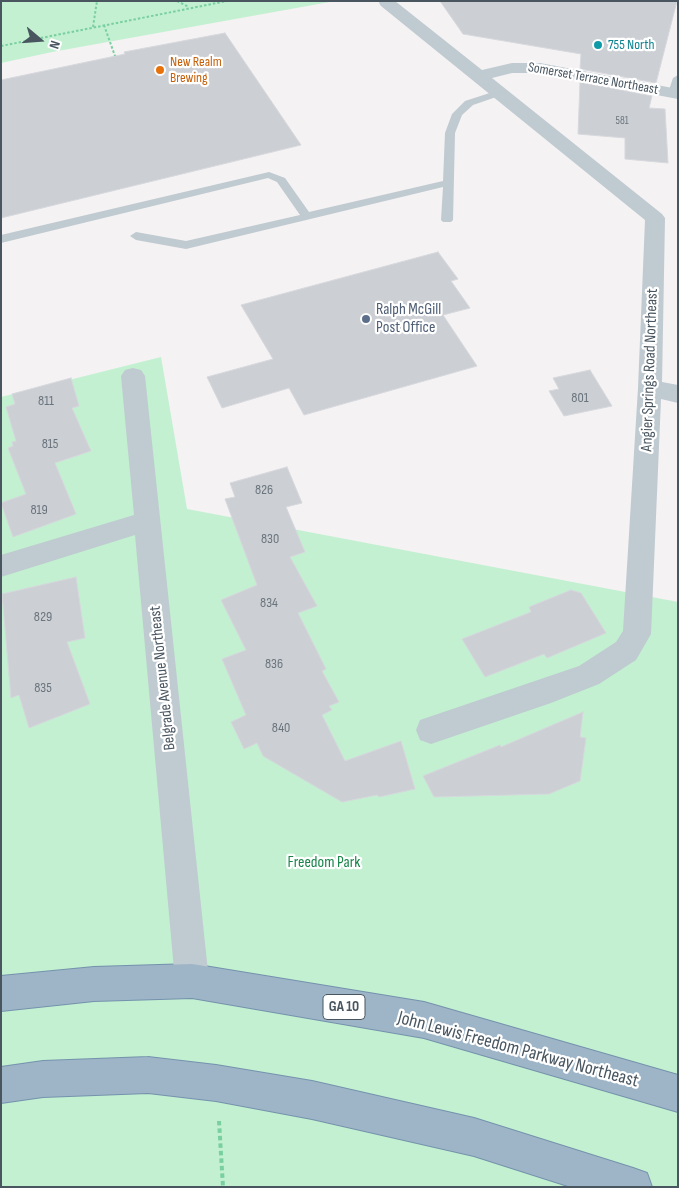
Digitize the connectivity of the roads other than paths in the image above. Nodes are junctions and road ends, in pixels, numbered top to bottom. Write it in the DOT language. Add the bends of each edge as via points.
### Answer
graph roads {
  1 [pos="388,3"];
  2 [pos="479,76"];
  3 [pos="676,88"];
  4 [pos="499,92"];
  5 [pos="447,183"];
  6 [pos="307,216"];
  7 [pos="447,220"];
  8 [pos="136,236"];
  9 [pos="1,239"];
  10 [pos="133,376"];
  11 [pos="650,388"];
  12 [pos="678,394"];
  13 [pos="147,521"];
  14 [pos="1,566"];
  15 [pos="431,730"];
  16 [pos="192,981"];
  17 [pos="1,994"];
  18 [pos="1,1085"];
  19 [pos="678,1094"];
  20 [pos="633,1187"];
  1 -- 2 [label="street, Angier Springs Road Northeast"];
  2 -- 3 [label="street, Somerset Terrace Northeast" via="512,68 540,68"];
  2 -- 4 [label="street, Angier Springs Road Northeast"];
  4 -- 5 [label="lane" via="469,103 457,114 451,129"];
  4 -- 11 [label="street, Angier Springs Road Northeast" via="655,218"];
  5 -- 6 [label="lane"];
  5 -- 7 [label="lane"];
  6 -- 8 [label="lane" via="186,245"];
  6 -- 9 [label="lane" via="281,180 269,175"];
  10 -- 13 [label="street, Belgrade Avenue Northeast"];
  11 -- 12 [label="street"];
  11 -- 15 [label="street, Angier Springs Road Northeast" via="637,634 626,651 589,675"];
  13 -- 14 [label="street"];
  13 -- 16 [label="street, Belgrade Avenue Northeast"];
  16 -- 17 [label="highway, John Lewis Freedom Parkway Northeast / GA 10" via="94,984"];
  16 -- 19 [label="highway, John Lewis Freedom Parkway Northeast / GA 10" via="424,1020"];
  18 -- 20 [label="highway" via="43,1079 148,1075 216,1083 312,1100 474,1137"];
}
